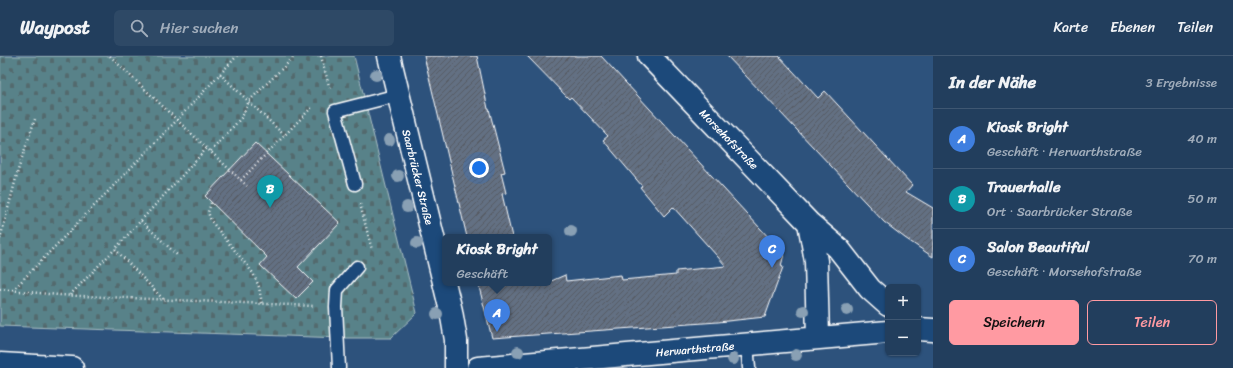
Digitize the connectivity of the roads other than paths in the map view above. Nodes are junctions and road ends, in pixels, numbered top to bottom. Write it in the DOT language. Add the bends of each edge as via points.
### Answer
graph roads {
  1 [pos="389,56"];
  2 [pos="649,56"];
  3 [pos="398,95"];
  4 [pos="355,184"];
  5 [pos="809,223"];
  6 [pos="357,267"];
  7 [pos="442,274"];
  8 [pos="445,286"];
  9 [pos="885,302"];
  10 [pos="885,332"];
  11 [pos="818,337"];
  12 [pos="747,344"];
  13 [pos="0,364"];
  14 [pos="72,368"];
  15 [pos="340,368"];
  16 [pos="456,368"];
  17 [pos="478,368"];
  18 [pos="748,368"];
  1 -- 3 [label="street, Saarbrücker Straße"];
  2 -- 5 [label="street, Morsehofstraße"];
  3 -- 4 [label="lane" via="335,112"];
  3 -- 7 [label="street, Saarbrücker Straße"];
  5 -- 9 [label="street, Morsehofstraße" via="838,248 870,289"];
  5 -- 11 [label="street" via="816,261"];
  6 -- 15 [label="lane" via="337,290"];
  8 -- 16 [label="street, Saarbrücker Straße" via="456,340"];
  10 -- 11 [label="street, Herwarthstraße"];
  11 -- 12 [label="street, Herwarthstraße"];
  12 -- 17 [label="street, Herwarthstraße"];
  12 -- 18 [label="lane"];
  13 -- 14 [label="street"];
}
